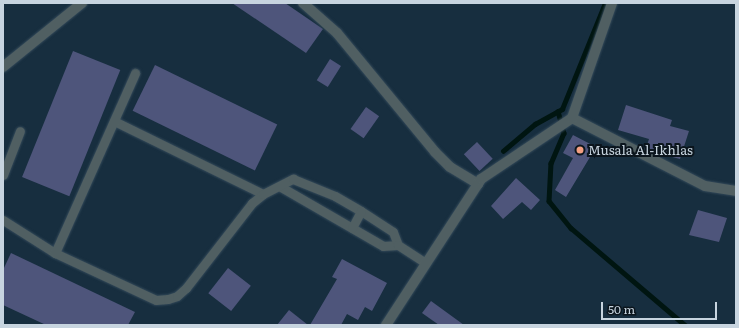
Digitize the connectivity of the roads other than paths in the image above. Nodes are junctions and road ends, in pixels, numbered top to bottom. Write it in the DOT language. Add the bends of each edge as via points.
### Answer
graph roads {
  1 [pos="82,3"];
  2 [pos="303,3"];
  3 [pos="612,3"];
  4 [pos="3,66"];
  5 [pos="135,73"];
  6 [pos="572,118"];
  7 [pos="114,121"];
  8 [pos="20,131"];
  9 [pos="3,175"];
  10 [pos="478,184"];
  11 [pos="281,187"];
  12 [pos="736,191"];
  13 [pos="263,194"];
  14 [pos="361,211"];
  15 [pos="3,220"];
  16 [pos="352,228"];
  17 [pos="398,245"];
  18 [pos="55,253"];
  19 [pos="426,263"];
  20 [pos="386,325"];
  1 -- 4 [label="street"];
  2 -- 10 [label="street" via="337,33 435,152 450,167"];
  3 -- 6 [label="street"];
  5 -- 7 [label="lane"];
  6 -- 10 [label="street" via="481,179"];
  6 -- 12 [label="street" via="705,186"];
  7 -- 13 [label="lane"];
  7 -- 18 [label="lane"];
  8 -- 9 [label="lane"];
  10 -- 19 [label="street"];
  11 -- 13 [label="lane"];
  11 -- 14 [label="lane" via="286,181 293,179 335,196"];
  11 -- 16 [label="lane"];
  13 -- 18 [label="lane" via="252,203 186,288 178,296 168,300 156,300"];
  14 -- 16 [label="lane"];
  14 -- 17 [label="lane" via="393,232"];
  15 -- 18 [label="lane"];
  16 -- 17 [label="lane" via="383,246"];
  17 -- 19 [label="lane"];
  19 -- 20 [label="street"];
}
